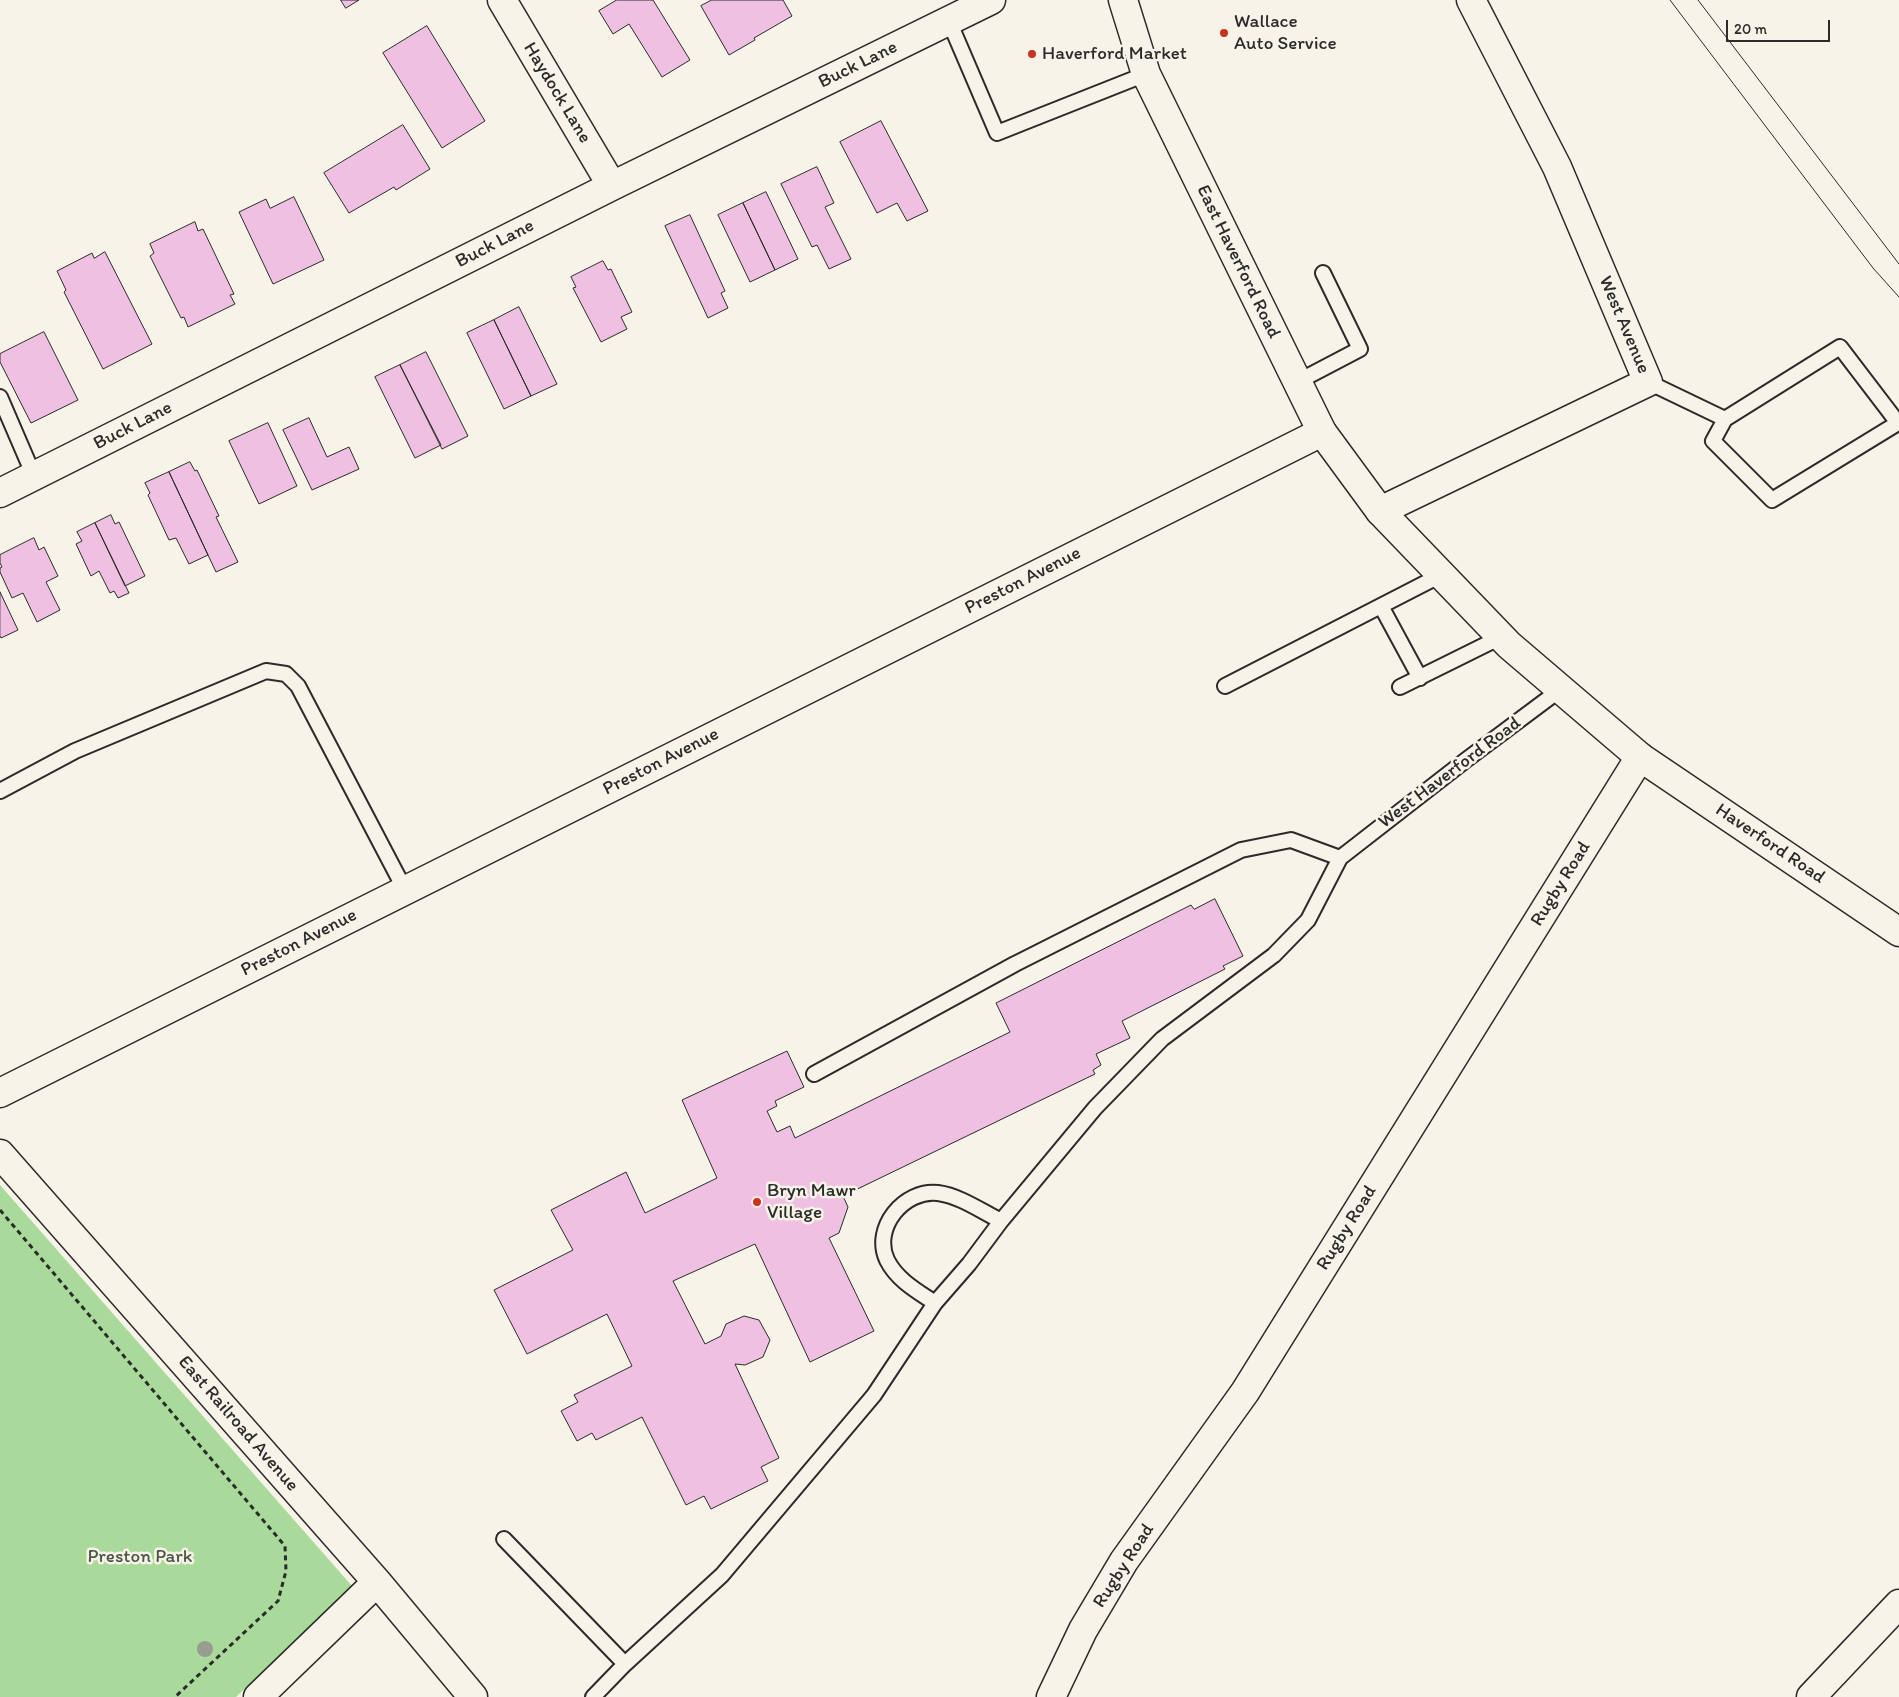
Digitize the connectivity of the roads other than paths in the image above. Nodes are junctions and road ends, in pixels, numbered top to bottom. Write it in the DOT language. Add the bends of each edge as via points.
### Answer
graph roads {
  1 [pos="502,0"];
  2 [pos="991,0"];
  3 [pos="1122,0"];
  4 [pos="1471,0"];
  5 [pos="949,21"];
  6 [pos="1146,74"];
  7 [pos="612,186"];
  8 [pos="1323,273"];
  9 [pos="1298,382"];
  10 [pos="1648,382"];
  11 [pos="0,397"];
  12 [pos="1725,418"];
  13 [pos="1322,432"];
  14 [pos="34,476"];
  15 [pos="0,493"];
  16 [pos="1380,511"];
  17 [pos="1441,575"];
  18 [pos="1381,606"];
  19 [pos="1501,637"];
  20 [pos="1420,678"];
  21 [pos="1225,686"];
  22 [pos="1400,687"];
  23 [pos="1561,689"];
  24 [pos="1640,757"];
  25 [pos="0,791"];
  26 [pos="1340,858"];
  27 [pos="405,890"];
  28 [pos="1899,932"];
  29 [pos="814,1074"];
  30 [pos="0,1093"];
  31 [pos="0,1154"];
  32 [pos="1001,1221"];
  33 [pos="935,1303"];
  34 [pos="504,1539"];
  35 [pos="377,1582"];
  36 [pos="1899,1604"];
  37 [pos="625,1664"];
  38 [pos="258,1697"];
  39 [pos="473,1697"];
  40 [pos="594,1697"];
  41 [pos="1051,1697"];
  42 [pos="1811,1697"];
  1 -- 7 [label="street, Haydock Lane"];
  2 -- 5 [label="street, Buck Lane"];
  3 -- 6 [label="street, East Haverford Road"];
  4 -- 10 [label="street, West Avenue" via="1557,167"];
  5 -- 6 [label="lane" via="997,133"];
  5 -- 7 [label="street, Buck Lane"];
  6 -- 9 [label="street, East Haverford Road"];
  7 -- 14 [label="street, Buck Lane"];
  8 -- 9 [label="lane" via="1360,349"];
  9 -- 13 [label="street, East Haverford Road"];
  10 -- 12 [label="lane"];
  10 -- 16 [label="street, West Avenue"];
  11 -- 14 [label="lane"];
  12 -- 12 [label="lane" via="1840,347 1898,423 1772,500 1713,441"];
  13 -- 16 [label="street, East Haverford Road"];
  13 -- 27 [label="street, Preston Avenue"];
  14 -- 15 [label="street, Buck Lane"];
  16 -- 17 [label="street"];
  17 -- 18 [label="lane"];
  17 -- 19 [label="street"];
  18 -- 20 [label="lane"];
  18 -- 21 [label="lane"];
  19 -- 20 [label="lane"];
  19 -- 23 [label="street"];
  20 -- 22 [label="lane"];
  23 -- 24 [label="street"];
  23 -- 26 [label="lane, West Haverford Road"];
  24 -- 28 [label="street, Haverford Road"];
  24 -- 41 [label="street, Rugby Road" via="1245,1392 1124,1561 1083,1630"];
  25 -- 27 [label="lane" via="75,751 266,671 286,674 298,686"];
  26 -- 29 [label="lane" via="1291,840 1241,850 1015,964"];
  26 -- 32 [label="lane" via="1308,920 1274,955 1162,1039 1095,1108"];
  27 -- 30 [label="street, Preston Avenue"];
  31 -- 35 [label="street, East Railroad Avenue"];
  32 -- 33 [label="lane"];
  32 -- 33 [label="lane" via="955,1198 936,1193 917,1196 900,1205 888,1221 884,1239 886,1258 896,1275"];
  33 -- 37 [label="lane" via="874,1395 722,1575"];
  34 -- 37 [label="lane"];
  35 -- 38 [label="street"];
  35 -- 39 [label="street, East Railroad Avenue"];
  36 -- 42 [label="street"];
  37 -- 40 [label="lane"];
}
